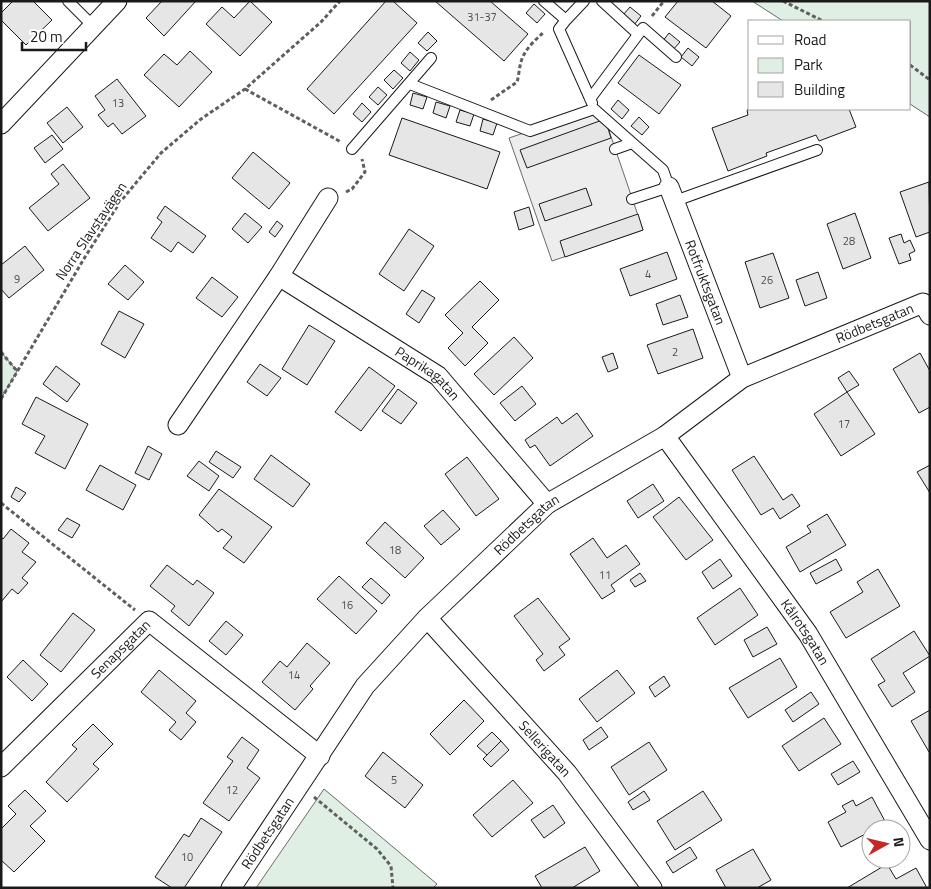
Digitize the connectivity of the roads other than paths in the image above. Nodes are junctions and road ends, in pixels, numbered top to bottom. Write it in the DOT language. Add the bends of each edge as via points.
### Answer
graph roads {
  1 [pos="68,1"];
  2 [pos="117,1"];
  3 [pos="544,1"];
  4 [pos="584,1"];
  5 [pos="602,1"];
  6 [pos="566,20"];
  7 [pos="92,26"];
  8 [pos="638,34"];
  9 [pos="676,57"];
  10 [pos="431,58"];
  11 [pos="410,84"];
  12 [pos="592,104"];
  13 [pos="1,124"];
  14 [pos="632,143"];
  15 [pos="615,148"];
  16 [pos="352,149"];
  17 [pos="816,150"];
  18 [pos="672,194"];
  19 [pos="328,198"];
  20 [pos="632,199"];
  21 [pos="279,276"];
  22 [pos="930,314"];
  23 [pos="742,378"];
  24 [pos="178,425"];
  25 [pos="665,436"];
  26 [pos="547,504"];
  27 [pos="428,618"];
  28 [pos="320,756"];
  29 [pos="1,767"];
  30 [pos="930,840"];
  31 [pos="231,888"];
  32 [pos="652,888"];
  1 -- 7 [label="lane"];
  2 -- 7 [label="street"];
  3 -- 6 [label="lane"];
  4 -- 6 [label="lane"];
  5 -- 8 [label="lane"];
  6 -- 12 [label="lane" via="559,30"];
  7 -- 13 [label="street"];
  8 -- 9 [label="lane" via="643,28"];
  8 -- 12 [label="lane"];
  10 -- 11 [label="lane"];
  11 -- 12 [label="lane" via="530,131"];
  11 -- 16 [label="lane"];
  12 -- 14 [label="lane"];
  14 -- 15 [label="lane"];
  14 -- 18 [label="lane" via="664,170"];
  17 -- 18 [label="lane"];
  18 -- 20 [label="lane"];
  18 -- 23 [label="street, Rotfruktsgatan"];
  19 -- 21 [label="street"];
  21 -- 24 [label="street"];
  21 -- 26 [label="street, Paprikagatan" via="438,376"];
  22 -- 23 [label="street, Rödbetsgatan" via="923,303"];
  23 -- 25 [label="street, Rödbetsgatan"];
  25 -- 26 [label="street, Rödbetsgatan"];
  25 -- 30 [label="street, Kålrotsgatan" via="808,634"];
  26 -- 27 [label="street, Rödbetsgatan"];
  27 -- 28 [label="street, Rödbetsgatan" via="365,686"];
  27 -- 32 [label="street, Sellerigatan" via="567,773"];
  28 -- 29 [label="street, Senapsgatan" via="149,621"];
  28 -- 31 [label="street, Rödbetsgatan"];
}
